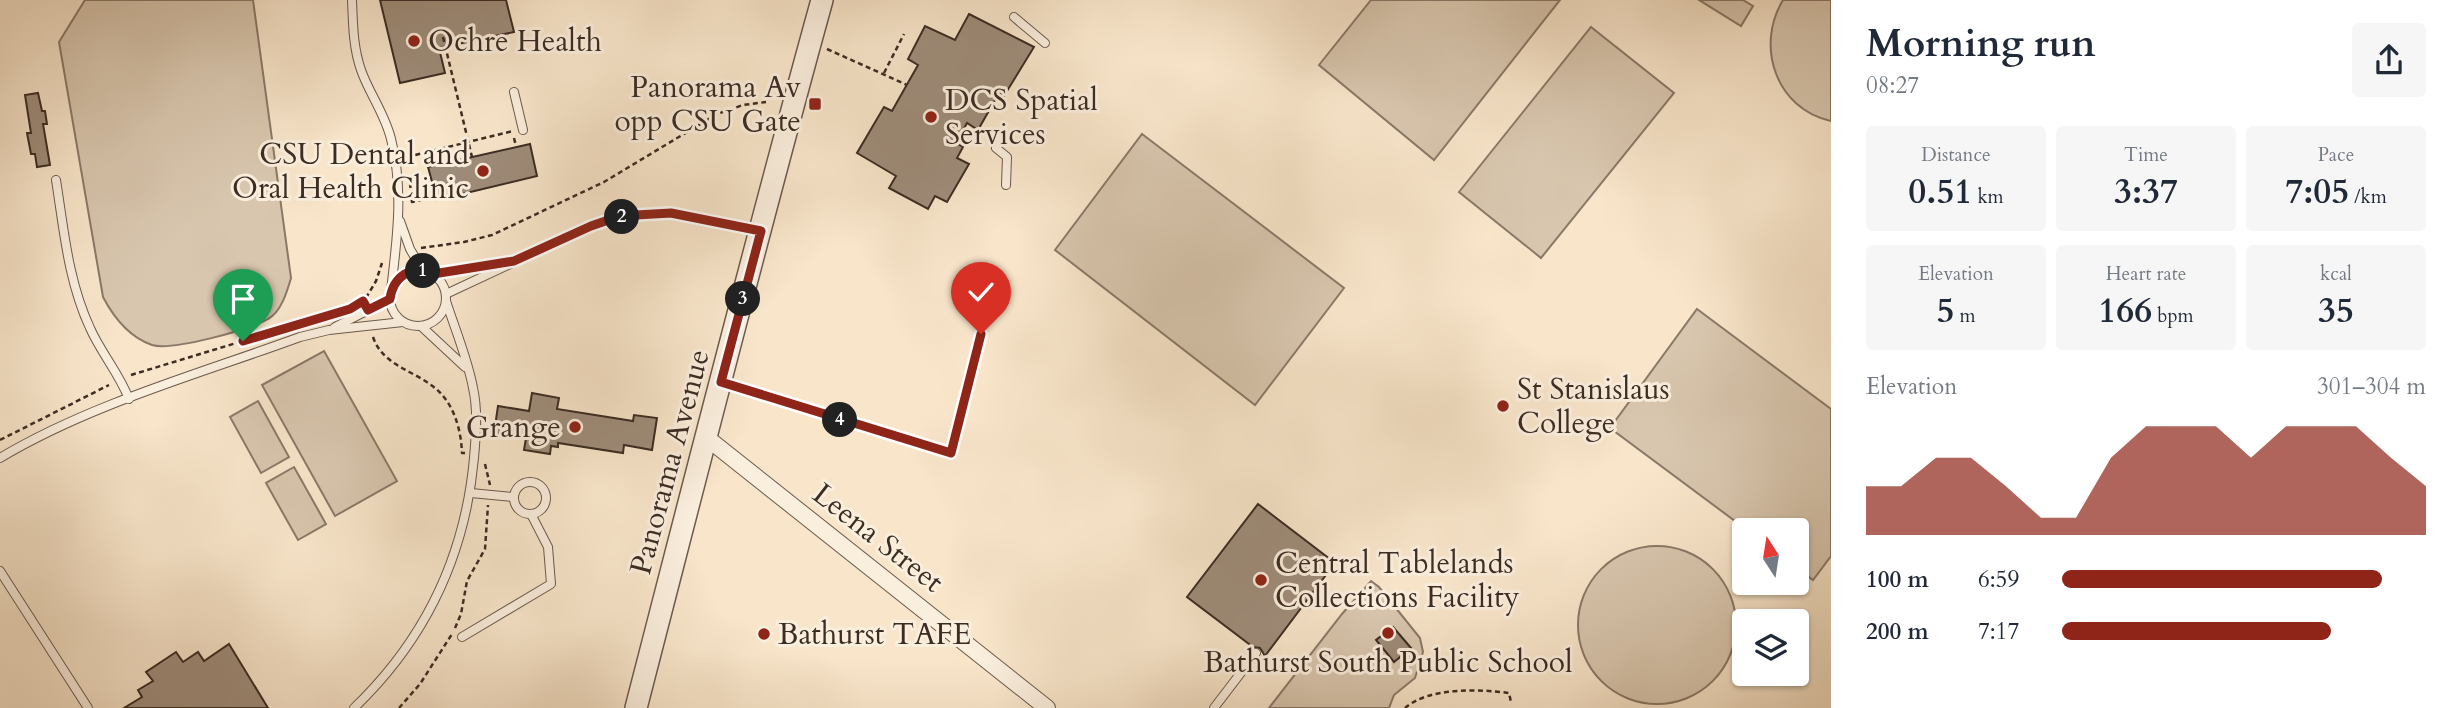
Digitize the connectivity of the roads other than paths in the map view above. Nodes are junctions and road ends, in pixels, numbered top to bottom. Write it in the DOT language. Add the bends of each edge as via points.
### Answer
graph roads {
  1 [pos="352,0"];
  2 [pos="822,0"];
  3 [pos="1014,17"];
  4 [pos="1045,43"];
  5 [pos="514,92"];
  6 [pos="523,130"];
  7 [pos="1003,134"];
  8 [pos="56,180"];
  9 [pos="1006,185"];
  10 [pos="399,218"];
  11 [pos="761,231"];
  12 [pos="514,261"];
  13 [pos="423,271"];
  14 [pos="433,274"];
  15 [pos="391,294"];
  16 [pos="446,298"];
  17 [pos="403,322"];
  18 [pos="421,326"];
  19 [pos="329,330"];
  20 [pos="981,334"];
  21 [pos="467,369"];
  22 [pos="721,382"];
  23 [pos="129,399"];
  24 [pos="707,438"];
  25 [pos="0,458"];
  26 [pos="471,493"];
  27 [pos="513,497"];
  28 [pos="531,514"];
  29 [pos="0,571"];
  30 [pos="462,637"];
  31 [pos="1256,653"];
  32 [pos="641,706"];
  33 [pos="88,708"];
  34 [pos="354,708"];
  35 [pos="1047,708"];
  36 [pos="1214,708"];
  1 -- 10 [label="lane" via="356,54 391,140"];
  2 -- 11 [label="street, Panorama Avenue"];
  3 -- 4 [label="lane"];
  5 -- 6 [label="lane"];
  7 -- 9 [label="lane" via="996,148 1007,157"];
  8 -- 23 [label="lane" via="73,285 90,330 122,379"];
  10 -- 13 [label="lane"];
  10 -- 15 [label="lane"];
  11 -- 12 [label="lane" via="671,213 617,217"];
  11 -- 22 [label="street, Panorama Avenue"];
  12 -- 14 [label="lane"];
  12 -- 16 [label="lane"];
  13 -- 14 [label="lane"];
  13 -- 15 [label="lane" via="407,272"];
  14 -- 16 [label="lane" via="444,286"];
  15 -- 17 [label="lane" via="396,316"];
  15 -- 19 [label="lane"];
  16 -- 18 [label="lane" via="438,318"];
  16 -- 21 [label="lane"];
  17 -- 18 [label="lane"];
  17 -- 19 [label="lane"];
  18 -- 21 [label="lane"];
  19 -- 23 [label="lane"];
  20 -- 22 [label="lane" via="951,453"];
  21 -- 26 [label="lane" via="475,397"];
  22 -- 24 [label="street, Panorama Avenue"];
  23 -- 25 [label="lane"];
  24 -- 32 [label="street, Panorama Avenue"];
  24 -- 35 [label="street, Leena Street"];
  26 -- 27 [label="lane"];
  26 -- 34 [label="lane" via="461,537 431,610 383,679"];
  27 -- 28 [label="lane" via="518,510"];
  27 -- 28 [label="lane" via="524,482 541,486 545,504"];
  28 -- 30 [label="lane" via="548,547 551,584"];
  29 -- 33 [label="lane"];
  31 -- 36 [label="lane"];
}
